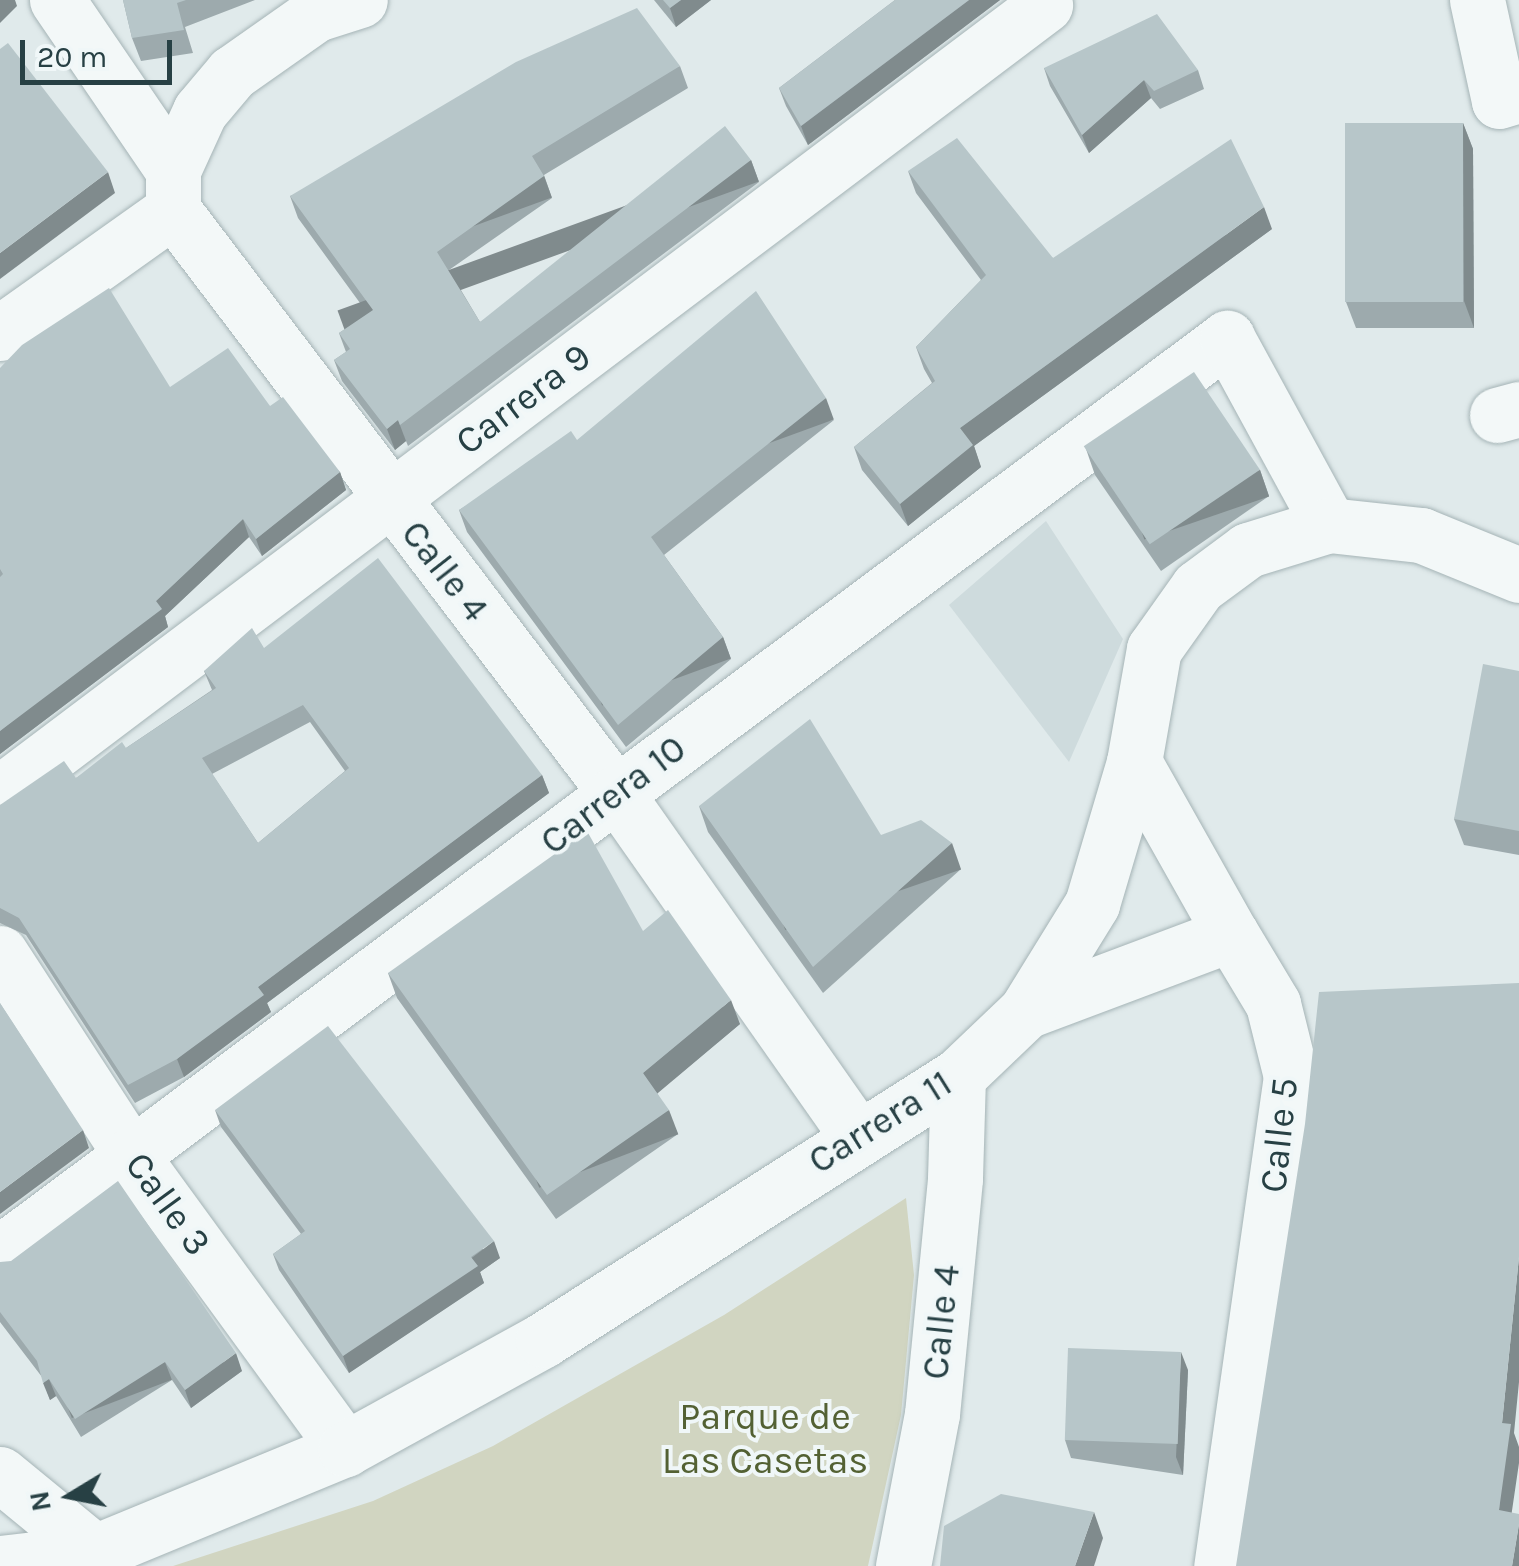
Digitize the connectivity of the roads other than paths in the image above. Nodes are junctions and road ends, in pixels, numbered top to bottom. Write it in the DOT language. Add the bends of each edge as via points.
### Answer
graph roads {
  1 [pos="57,0"];
  2 [pos="360,0"];
  3 [pos="1477,0"];
  4 [pos="1046,5"];
  5 [pos="1509,98"];
  6 [pos="173,190"];
  7 [pos="0,333"];
  8 [pos="390,500"];
  9 [pos="1329,525"];
  10 [pos="1519,575"];
  11 [pos="1134,762"];
  12 [pos="0,793"];
  13 [pos="616,793"];
  14 [pos="1230,934"];
  15 [pos="0,954"];
  16 [pos="1026,1011"];
  17 [pos="958,1076"];
  18 [pos="856,1136"];
  19 [pos="131,1155"];
  20 [pos="0,1253"];
  21 [pos="345,1449"];
  22 [pos="0,1474"];
  23 [pos="95,1552"];
  24 [pos="0,1563"];
  25 [pos="903,1566"];
  26 [pos="1221,1566"];
  1 -- 6 [label="street, Calle 4"];
  2 -- 6 [label="street" via="316,14 232,73 200,110"];
  3 -- 5 [label="street"];
  4 -- 8 [label="street, Carrera 9"];
  6 -- 7 [label="street"];
  6 -- 8 [label="street, Calle 4"];
  8 -- 12 [label="street, Carrera 9"];
  8 -- 13 [label="street, Calle 4"];
  9 -- 10 [label="street, Carrera 11" via="1420,536"];
  9 -- 11 [label="street, Carrera 11" via="1248,550 1198,586 1154,649"];
  9 -- 13 [label="street, Carrera 10" via="1227,338"];
  11 -- 14 [label="street, Calle 5"];
  11 -- 16 [label="street, Carrera 11" via="1092,904"];
  13 -- 18 [label="street, Calle 4"];
  13 -- 19 [label="street, Carrera 10"];
  14 -- 16 [label="street"];
  14 -- 26 [label="street, Calle 5" via="1273,1004 1290,1076"];
  15 -- 19 [label="street, Calle 3"];
  16 -- 17 [label="street, Carrera 11"];
  17 -- 18 [label="street, Carrera 11"];
  17 -- 25 [label="street, Calle 4" via="932,1414"];
  18 -- 21 [label="street, Carrera 11" via="543,1340"];
  19 -- 20 [label="street, Carrera 10"];
  19 -- 21 [label="street, Calle 3"];
  21 -- 23 [label="street, Carrera 11"];
  22 -- 23 [label="street"];
  23 -- 24 [label="street, Carrera 11"];
}
